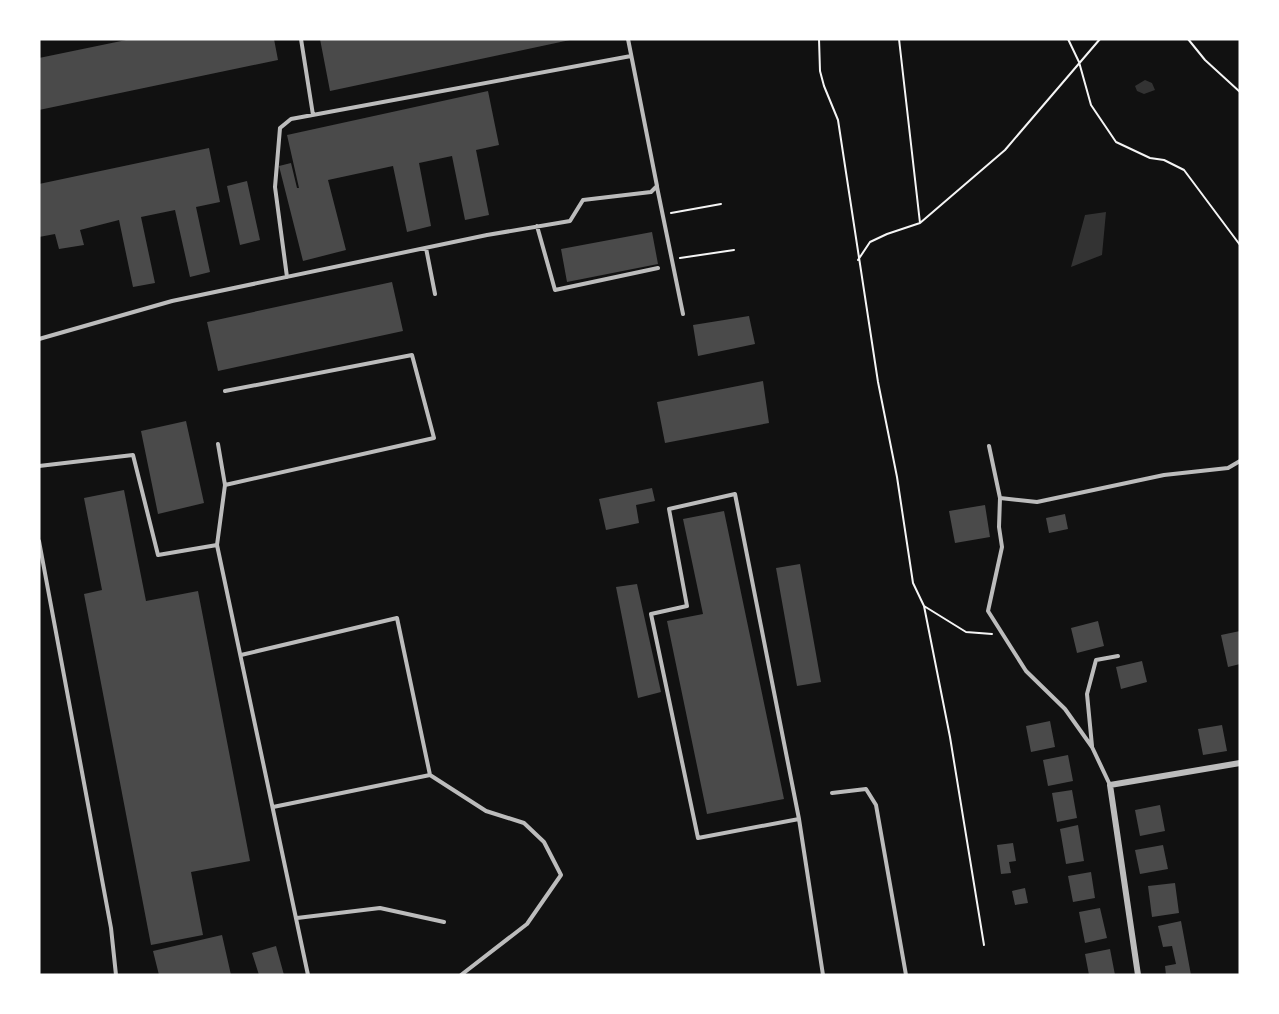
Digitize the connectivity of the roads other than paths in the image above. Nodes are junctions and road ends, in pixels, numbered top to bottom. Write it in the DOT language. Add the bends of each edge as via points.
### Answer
graph roads {
  1 [pos="301,39"];
  2 [pos="628,39"];
  3 [pos="631,56"];
  4 [pos="313,115"];
  5 [pos="657,186"];
  6 [pos="537,226"];
  7 [pos="426,248"];
  8 [pos="658,267"];
  9 [pos="287,277"];
  10 [pos="435,294"];
  11 [pos="683,315"];
  12 [pos="39,339"];
  13 [pos="225,391"];
  14 [pos="218,444"];
  15 [pos="989,446"];
  16 [pos="1240,461"];
  17 [pos="39,466"];
  18 [pos="225,485"];
  19 [pos="1000,498"];
  20 [pos="39,541"];
  21 [pos="217,545"];
  22 [pos="241,655"];
  23 [pos="1118,656"];
  24 [pos="1092,747"];
  25 [pos="1240,763"];
  26 [pos="430,775"];
  27 [pos="1110,786"];
  28 [pos="832,793"];
  29 [pos="273,807"];
  30 [pos="798,819"];
  31 [pos="297,918"];
  32 [pos="444,922"];
  33 [pos="116,975"];
  34 [pos="308,975"];
  35 [pos="461,975"];
  36 [pos="823,975"];
  37 [pos="906,975"];
  38 [pos="1138,975"];
  1 -- 4 [label="lane"];
  2 -- 3 [label="lane"];
  3 -- 4 [label="lane"];
  3 -- 5 [label="lane"];
  4 -- 9 [label="lane" via="291,119 280,128 275,187"];
  5 -- 6 [label="lane" via="651,192 583,200 570,220"];
  5 -- 11 [label="lane"];
  6 -- 7 [label="lane"];
  6 -- 8 [label="lane" via="555,290"];
  7 -- 9 [label="lane"];
  7 -- 10 [label="lane"];
  9 -- 12 [label="lane" via="172,301"];
  13 -- 18 [label="lane" via="412,355 434,438"];
  14 -- 18 [label="lane"];
  15 -- 19 [label="lane"];
  16 -- 19 [label="lane" via="1228,468 1164,475 1037,502"];
  17 -- 21 [label="lane" via="133,455 158,555"];
  18 -- 21 [label="lane"];
  19 -- 24 [label="lane" via="1002,547 988,611 1026,671 1065,709"];
  20 -- 33 [label="lane" via="111,928"];
  21 -- 22 [label="lane"];
  22 -- 26 [label="lane" via="397,618"];
  22 -- 29 [label="lane"];
  23 -- 24 [label="lane" via="1096,660 1087,694"];
  24 -- 27 [label="lane"];
  25 -- 27 [label="street"];
  26 -- 29 [label="lane"];
  26 -- 35 [label="lane" via="486,811 524,823 544,842 561,875 527,924"];
  27 -- 38 [label="street"];
  28 -- 37 [label="lane" via="866,789 876,805"];
  29 -- 31 [label="lane"];
  30 -- 30 [label="lane" via="735,494 669,509 687,606 651,614 698,838"];
  30 -- 36 [label="lane"];
  31 -- 32 [label="lane" via="380,908"];
  31 -- 34 [label="lane"];
}
